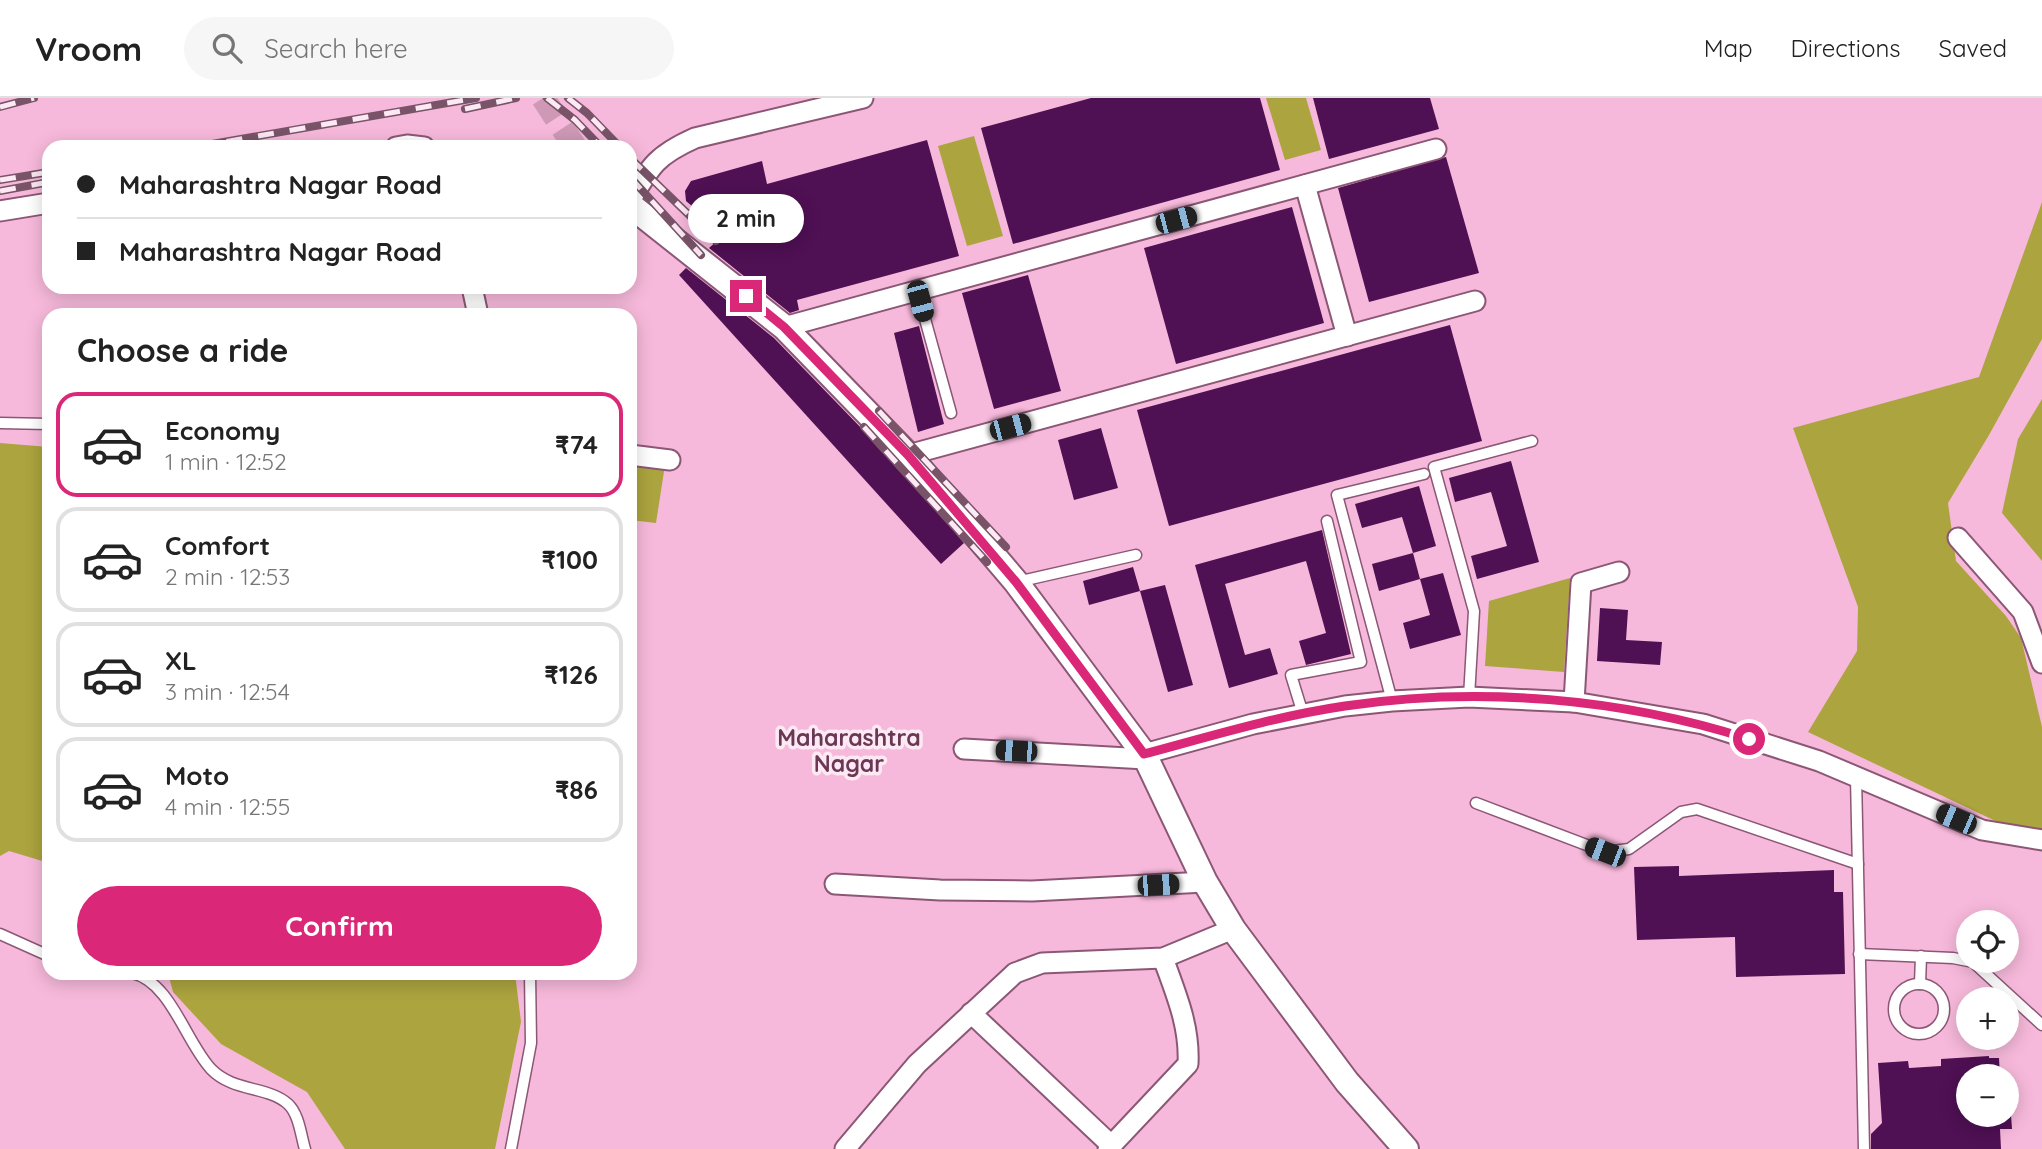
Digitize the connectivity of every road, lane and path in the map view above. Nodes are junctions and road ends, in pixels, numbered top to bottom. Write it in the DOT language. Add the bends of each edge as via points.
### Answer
graph roads {
  1 [pos="863,98"];
  2 [pos="1436,149"];
  3 [pos="1305,185"];
  4 [pos="637,190"];
  5 [pos="42,204"];
  6 [pos="637,209"];
  7 [pos="0,211"];
  8 [pos="917,290"];
  9 [pos="1475,301"];
  10 [pos="784,327"];
  11 [pos="1347,336"];
  12 [pos="951,413"];
  13 [pos="0,423"];
  14 [pos="42,425"];
  15 [pos="1532,441"];
  16 [pos="908,455"];
  17 [pos="637,456"];
  18 [pos="670,460"];
  19 [pos="1424,474"];
  20 [pos="1327,521"];
  21 [pos="1958,538"];
  22 [pos="1136,555"];
  23 [pos="1619,572"];
  24 [pos="1016,582"];
  25 [pos="2042,663"];
  26 [pos="1469,697"];
  27 [pos="1392,701"];
  28 [pos="1574,702"];
  29 [pos="1303,714"];
  30 [pos="964,748"];
  31 [pos="1145,757"];
  32 [pos="1856,776"];
  33 [pos="1476,803"];
  34 [pos="2042,840"];
  35 [pos="1857,864"];
  36 [pos="1205,882"];
  37 [pos="835,884"];
  38 [pos="1233,929"];
  39 [pos="0,934"];
  40 [pos="42,953"];
  41 [pos="1859,954"];
  42 [pos="1921,956"];
  43 [pos="1163,958"];
  44 [pos="148,980"];
  45 [pos="530,980"];
  46 [pos="1920,984"];
  47 [pos="971,1013"];
  48 [pos="2042,1025"];
  49 [pos="852,1147"];
  50 [pos="1110,1147"];
  51 [pos="305,1149"];
  52 [pos="510,1149"];
  53 [pos="1406,1149"];
  54 [pos="1864,1149"];
  1 -- 4 [label="street" via="695,138 669,149 651,165"];
  2 -- 3 [label="street"];
  3 -- 8 [label="street"];
  3 -- 11 [label="street"];
  5 -- 7 [label="street"];
  6 -- 10 [label="street"];
  8 -- 10 [label="street"];
  8 -- 12 [label="lane"];
  9 -- 11 [label="street"];
  10 -- 16 [label="street"];
  11 -- 16 [label="street"];
  13 -- 14 [label="lane"];
  15 -- 26 [label="lane" via="1434,467 1474,611"];
  16 -- 24 [label="street"];
  17 -- 18 [label="street"];
  19 -- 27 [label="lane" via="1337,495"];
  20 -- 29 [label="lane" via="1361,663 1292,675"];
  21 -- 25 [label="street" via="2023,612"];
  22 -- 24 [label="lane"];
  23 -- 28 [label="street" via="1581,583"];
  24 -- 31 [label="street"];
  26 -- 27 [label="street"];
  26 -- 28 [label="street"];
  27 -- 29 [label="street"];
  28 -- 32 [label="street" via="1703,724"];
  29 -- 31 [label="street"];
  30 -- 31 [label="street"];
  31 -- 36 [label="street"];
  32 -- 34 [label="street" via="1982,830"];
  32 -- 35 [label="lane"];
  33 -- 35 [label="lane" via="1605,852 1629,849 1681,812 1697,809"];
  35 -- 41 [label="lane"];
  36 -- 37 [label="street" via="1032,891"];
  36 -- 38 [label="street"];
  38 -- 43 [label="street"];
  38 -- 53 [label="street" via="1347,1082"];
  39 -- 40 [label="lane"];
  41 -- 42 [label="lane"];
  41 -- 54 [label="lane"];
  42 -- 46 [label="lane"];
  42 -- 48 [label="lane" via="1973,962"];
  43 -- 47 [label="street" via="1042,962 1015,973"];
  43 -- 50 [label="street" via="1185,1021 1188,1064"];
  44 -- 51 [label="lane" via="162,992 199,1056 217,1075 290,1105"];
  45 -- 52 [label="lane" via="531,1043"];
  46 -- 46 [label="lane" via="1898,995 1894,1014 1904,1030 1923,1035 1940,1024 1944,1005 1934,989"];
  47 -- 49 [label="street" via="916,1064"];
  47 -- 50 [label="street"];
}
